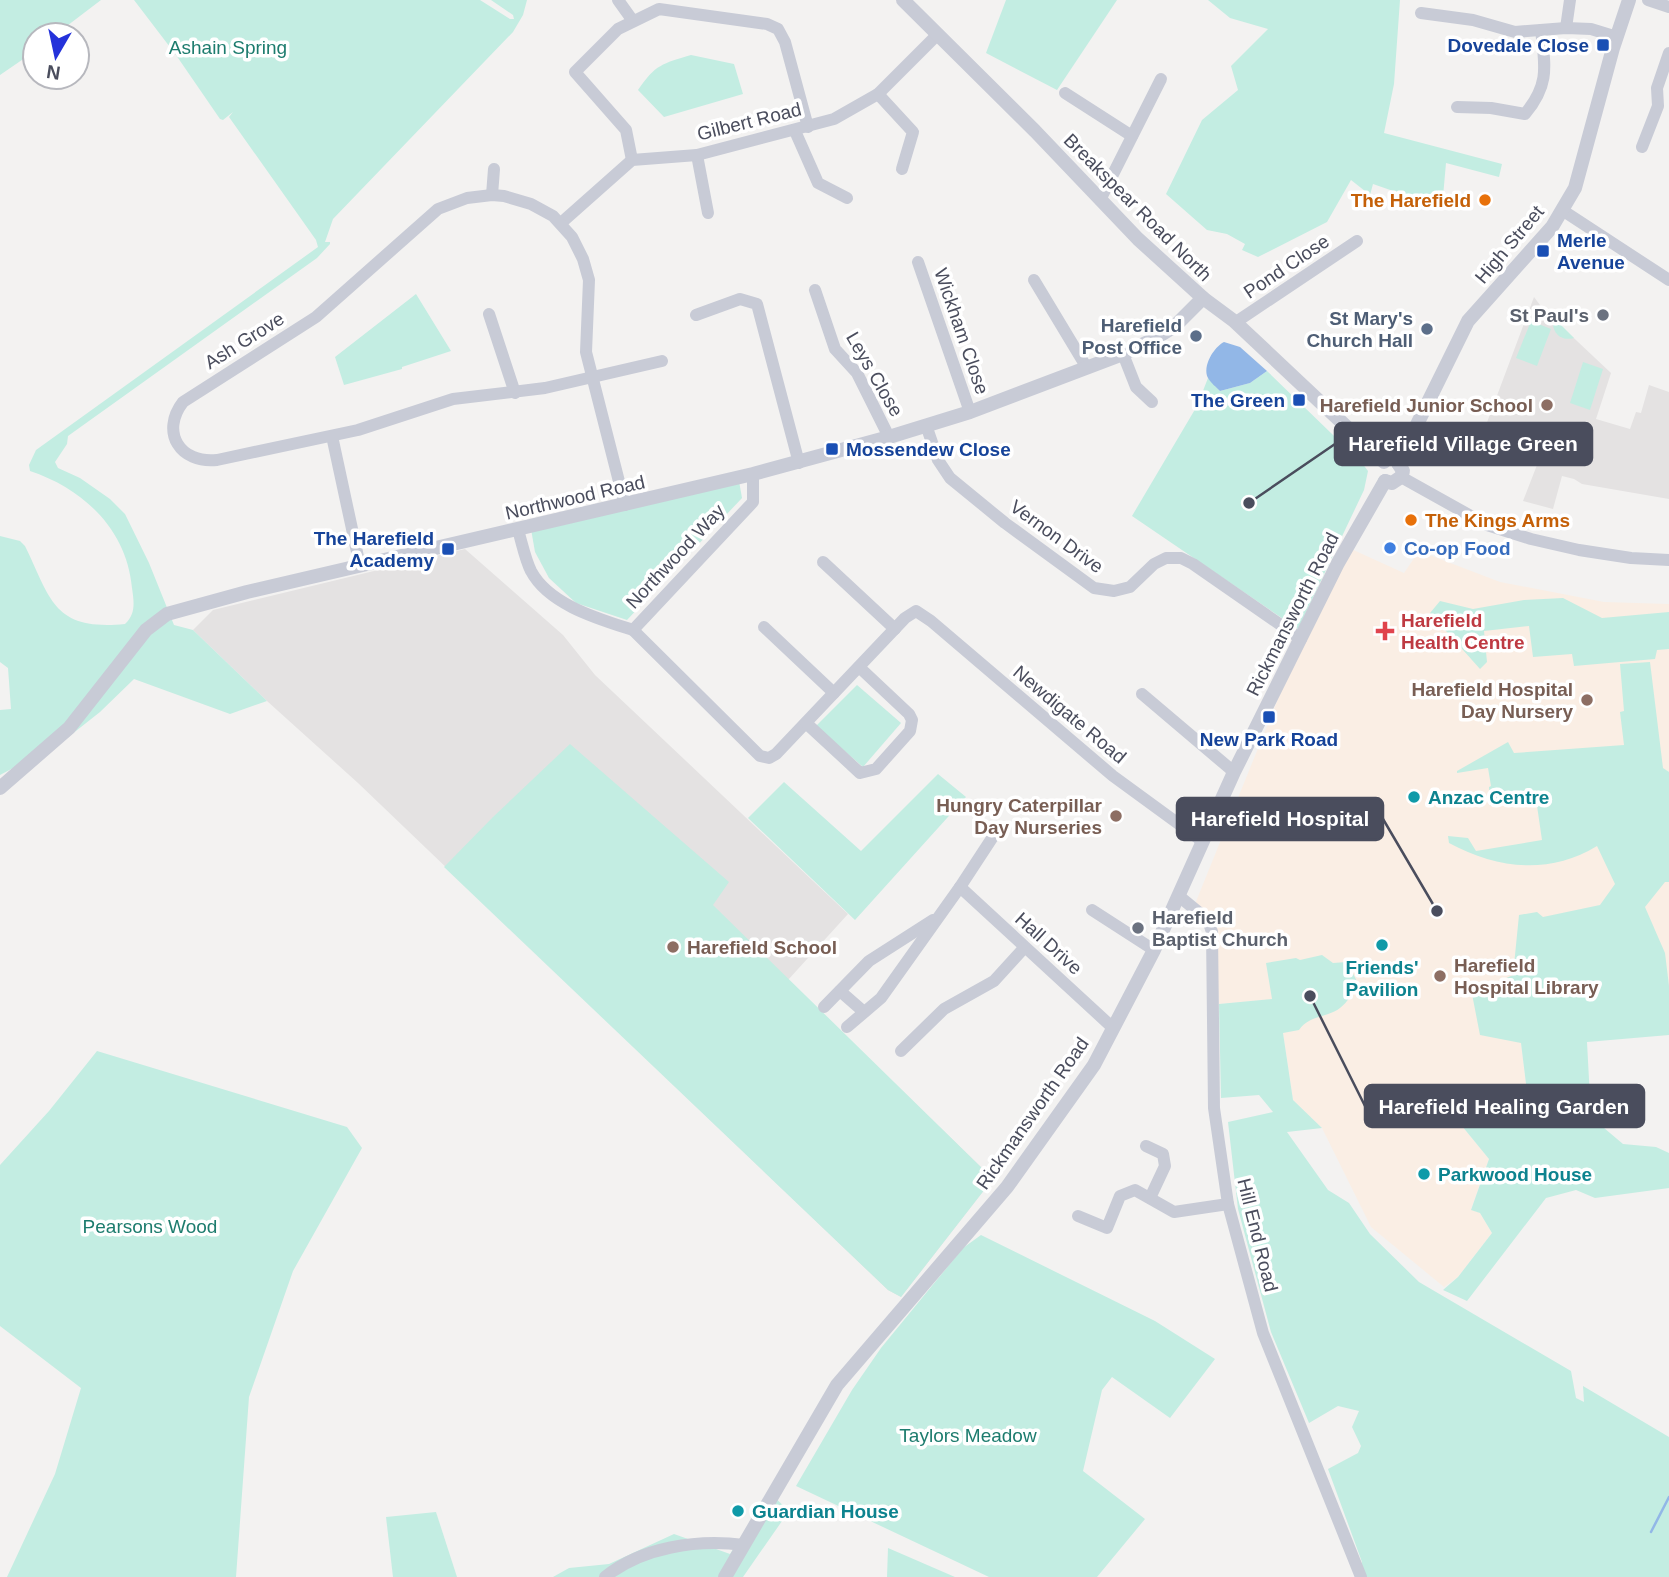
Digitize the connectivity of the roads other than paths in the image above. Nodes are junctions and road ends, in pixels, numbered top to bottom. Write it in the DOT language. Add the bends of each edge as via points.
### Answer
graph roads {
  1 [pos="618,0"];
  2 [pos="903,0"];
  3 [pos="1440,0"];
  4 [pos="1570,0"];
  5 [pos="1629,0"];
  6 [pos="1648,0"];
  7 [pos="1669,7"];
  8 [pos="1421,13"];
  9 [pos="1437,15"];
  10 [pos="633,21"];
  11 [pos="1566,28"];
  12 [pos="1541,30"];
  13 [pos="937,35"];
  14 [pos="1617,37"];
  15 [pos="1669,53"];
  16 [pos="1161,79"];
  17 [pos="1065,93"];
  18 [pos="878,94"];
  19 [pos="1457,107"];
  20 [pos="808,127"];
  21 [pos="795,131"];
  22 [pos="1132,136"];
  23 [pos="1642,147"];
  24 [pos="696,155"];
  25 [pos="632,160"];
  26 [pos="494,169"];
  27 [pos="902,169"];
  28 [pos="492,195"];
  29 [pos="846,198"];
  30 [pos="1100,200"];
  31 [pos="1562,210"];
  32 [pos="708,213"];
  33 [pos="561,223"];
  34 [pos="1357,242"];
  35 [pos="918,262"];
  36 [pos="1034,280"];
  37 [pos="1669,280"];
  38 [pos="816,290"];
  39 [pos="1203,298"];
  40 [pos="489,314"];
  41 [pos="696,315"];
  42 [pos="1236,322"];
  43 [pos="1123,354"];
  44 [pos="662,361"];
  45 [pos="1087,368"];
  46 [pos="592,377"];
  47 [pos="515,393"];
  48 [pos="1152,402"];
  49 [pos="970,412"];
  50 [pos="926,425"];
  51 [pos="332,436"];
  52 [pos="889,437"];
  53 [pos="799,463"];
  54 [pos="1394,467"];
  55 [pos="753,474"];
  56 [pos="625,505"];
  57 [pos="518,530"];
  58 [pos="1669,560"];
  59 [pos="823,562"];
  60 [pos="360,566"];
  61 [pos="764,627"];
  62 [pos="895,629"];
  63 [pos="633,630"];
  64 [pos="1301,639"];
  65 [pos="859,667"];
  66 [pos="834,692"];
  67 [pos="1142,694"];
  68 [pos="806,723"];
  69 [pos="1234,772"];
  70 [pos="0,788"];
  71 [pos="998,829"];
  72 [pos="1202,841"];
  73 [pos="960,887"];
  74 [pos="1180,897"];
  75 [pos="1092,910"];
  76 [pos="939,916"];
  77 [pos="1024,948"];
  78 [pos="1154,950"];
  79 [pos="840,990"];
  80 [pos="824,1007"];
  81 [pos="864,1012"];
  82 [pos="848,1027"];
  83 [pos="1112,1027"];
  84 [pos="901,1051"];
  85 [pos="1146,1146"];
  86 [pos="1150,1198"];
  87 [pos="1228,1204"];
  88 [pos="1078,1216"];
  89 [pos="744,1545"];
  90 [pos="604,1577"];
  91 [pos="725,1577"];
  92 [pos="1361,1577"];
  1 -- 10 [label="street"];
  2 -- 13 [label="street, Breakspear Road North"];
  3 -- 9 [label="street"];
  4 -- 11 [label="street"];
  5 -- 14 [label="street, High Street"];
  6 -- 7 [label="street"];
  8 -- 9 [label="street"];
  9 -- 12 [label="street" via="1515,32"];
  10 -- 20 [label="street" via="659,9 778,29"];
  10 -- 25 [label="street" via="618,29 575,72 626,130"];
  11 -- 12 [label="street"];
  11 -- 14 [label="street"];
  12 -- 19 [label="street" via="1545,80 1525,114"];
  13 -- 18 [label="street, Gilbert Road"];
  13 -- 30 [label="street, Breakspear Road North"];
  14 -- 31 [label="street, High Street" via="1575,188"];
  15 -- 23 [label="street" via="1657,88 1658,106"];
  16 -- 22 [label="street"];
  17 -- 22 [label="street"];
  18 -- 20 [label="street, Gilbert Road" via="834,119"];
  18 -- 27 [label="street" via="913,132"];
  20 -- 21 [label="street, Gilbert Road"];
  21 -- 24 [label="street, Gilbert Road"];
  21 -- 29 [label="street" via="818,183"];
  22 -- 30 [label="street"];
  24 -- 25 [label="street, Gilbert Road"];
  24 -- 32 [label="street"];
  25 -- 33 [label="street"];
  26 -- 28 [label="street"];
  28 -- 33 [label="street, Ash Grove" via="531,204"];
  28 -- 51 [label="street, Ash Grove" via="438,209 316,317 183,402 174,428 181,450 208,461"];
  30 -- 39 [label="street, Breakspear Road North"];
  31 -- 37 [label="street"];
  31 -- 54 [label="street, High Street" via="1468,321"];
  33 -- 46 [label="street, Ash Grove" via="577,244 589,280 585,338"];
  34 -- 42 [label="street, Pond Close"];
  35 -- 49 [label="street, Wickham Close"];
  36 -- 45 [label="street"];
  38 -- 52 [label="street, Leys Close" via="835,349 857,373"];
  39 -- 42 [label="street, Breakspear Road North"];
  39 -- 43 [label="street, Northwood Road" via="1175,326"];
  40 -- 47 [label="street"];
  41 -- 53 [label="street" via="740,299 757,304"];
  42 -- 54 [label="street, Breakspear Road North"];
  43 -- 45 [label="street, Northwood Road"];
  43 -- 48 [label="street" via="1136,387"];
  44 -- 46 [label="street"];
  45 -- 49 [label="street, Northwood Road"];
  46 -- 47 [label="street, Ash Grove"];
  46 -- 56 [label="street, Ash Grove"];
  47 -- 51 [label="street, Ash Grove" via="453,399"];
  49 -- 50 [label="street, Northwood Road"];
  50 -- 52 [label="street, Northwood Road"];
  50 -- 64 [label="street, Vernon Drive" via="938,460 950,478 1094,588 1127,588 1154,564 1177,558"];
  51 -- 60 [label="street"];
  52 -- 53 [label="street, Northwood Road"];
  53 -- 55 [label="street, Northwood Road"];
  54 -- 58 [label="street" via="1487,525 1579,550"];
  54 -- 64 [label="street, Rickmansworth Road" via="1379,472 1385,481 1350,539"];
  55 -- 56 [label="street, Northwood Road"];
  55 -- 63 [label="street, Northwood Way" via="753,502"];
  56 -- 57 [label="street, Northwood Road"];
  57 -- 60 [label="street, Northwood Road"];
  57 -- 63 [label="street, Northwood Way" via="532,572 546,588 573,608"];
  59 -- 62 [label="street"];
  60 -- 70 [label="street, Northwood Road" via="167,614 146,630 69,728"];
  61 -- 66 [label="street"];
  62 -- 65 [label="street"];
  62 -- 72 [label="street, Newdigate Road" via="916,611 931,621 1114,776"];
  63 -- 68 [label="street" via="760,756 776,754"];
  64 -- 69 [label="street, Rickmansworth Road"];
  65 -- 66 [label="street"];
  65 -- 68 [label="street" via="912,720 910,731 876,769 860,773"];
  66 -- 68 [label="street"];
  67 -- 69 [label="street"];
  69 -- 72 [label="street, Rickmansworth Road"];
  71 -- 73 [label="street"];
  72 -- 74 [label="street, Rickmansworth Road"];
  73 -- 76 [label="street"];
  73 -- 77 [label="street, Hall Drive"];
  74 -- 78 [label="street, Rickmansworth Road"];
  74 -- 87 [label="street, Hill End Road" via="1208,920 1212,932 1214,1108"];
  75 -- 78 [label="street"];
  76 -- 79 [label="street" via="869,961"];
  76 -- 81 [label="street" via="880,998"];
  77 -- 83 [label="street, Hall Drive"];
  77 -- 84 [label="street" via="994,981 944,1009"];
  78 -- 83 [label="street, Rickmansworth Road"];
  79 -- 80 [label="street"];
  79 -- 81 [label="street"];
  81 -- 82 [label="street"];
  83 -- 89 [label="street, Rickmansworth Road" via="1094,1065 1007,1188 837,1385"];
  85 -- 86 [label="street" via="1163,1154 1165,1166"];
  86 -- 87 [label="street" via="1174,1212"];
  86 -- 88 [label="street" via="1135,1190 1120,1196 1107,1228"];
  87 -- 92 [label="street, Hill End Road" via="1263,1333"];
  89 -- 90 [label="street" via="671,1547"];
  89 -- 91 [label="street, Rickmansworth Road"];
}
